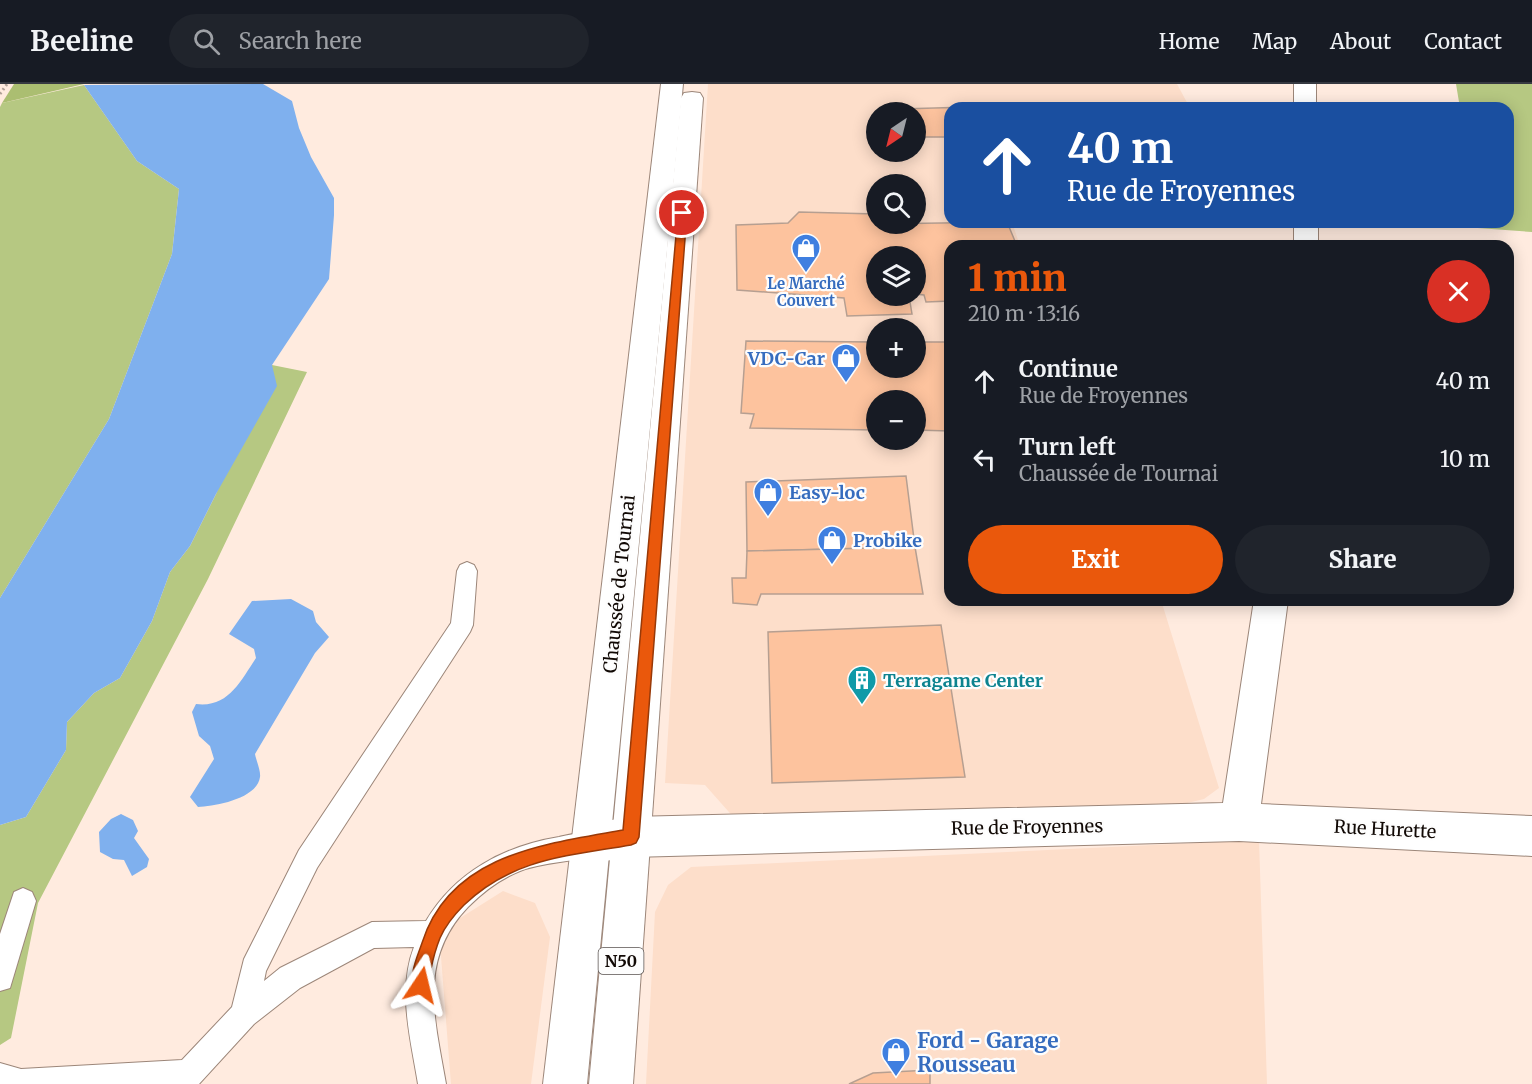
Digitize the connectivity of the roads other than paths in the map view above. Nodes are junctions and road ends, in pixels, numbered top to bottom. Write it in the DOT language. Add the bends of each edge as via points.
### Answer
graph roads {
  1 [pos="672,84"];
  2 [pos="693,84"];
  3 [pos="1305,84"];
  4 [pos="1305,102"];
  5 [pos="468,571"];
  6 [pos="1270,606"];
  7 [pos="1239,822"];
  8 [pos="1532,836"];
  9 [pos="611,840"];
  10 [pos="23,901"];
  11 [pos="433,934"];
  12 [pos="0,978"];
  13 [pos="244,1014"];
  14 [pos="0,1077"];
  15 [pos="432,1084"];
  16 [pos="565,1084"];
  17 [pos="611,1084"];
  1 -- 9 [label="main road, Chaussée de Tournai / N50"];
  2 -- 9 [label="main road, Chaussée de Tournai / N50"];
  3 -- 4 [label="main road"];
  5 -- 13 [label="lane" via="462,625 308,859 252,968"];
  6 -- 7 [label="main road"];
  7 -- 8 [label="main road, Rue Hurette"];
  7 -- 9 [label="main road, Rue de Froyennes"];
  9 -- 11 [label="lane" via="515,860 474,884 444,913"];
  9 -- 16 [label="main road, Chaussée de Tournai / N50"];
  9 -- 17 [label="main road, Chaussée de Tournai / N50"];
  10 -- 12 [label="lane"];
  11 -- 13 [label="lane" via="372,935 290,978"];
  11 -- 15 [label="lane" via="421,970"];
  13 -- 14 [label="lane" via="189,1074 21,1083"];
}
